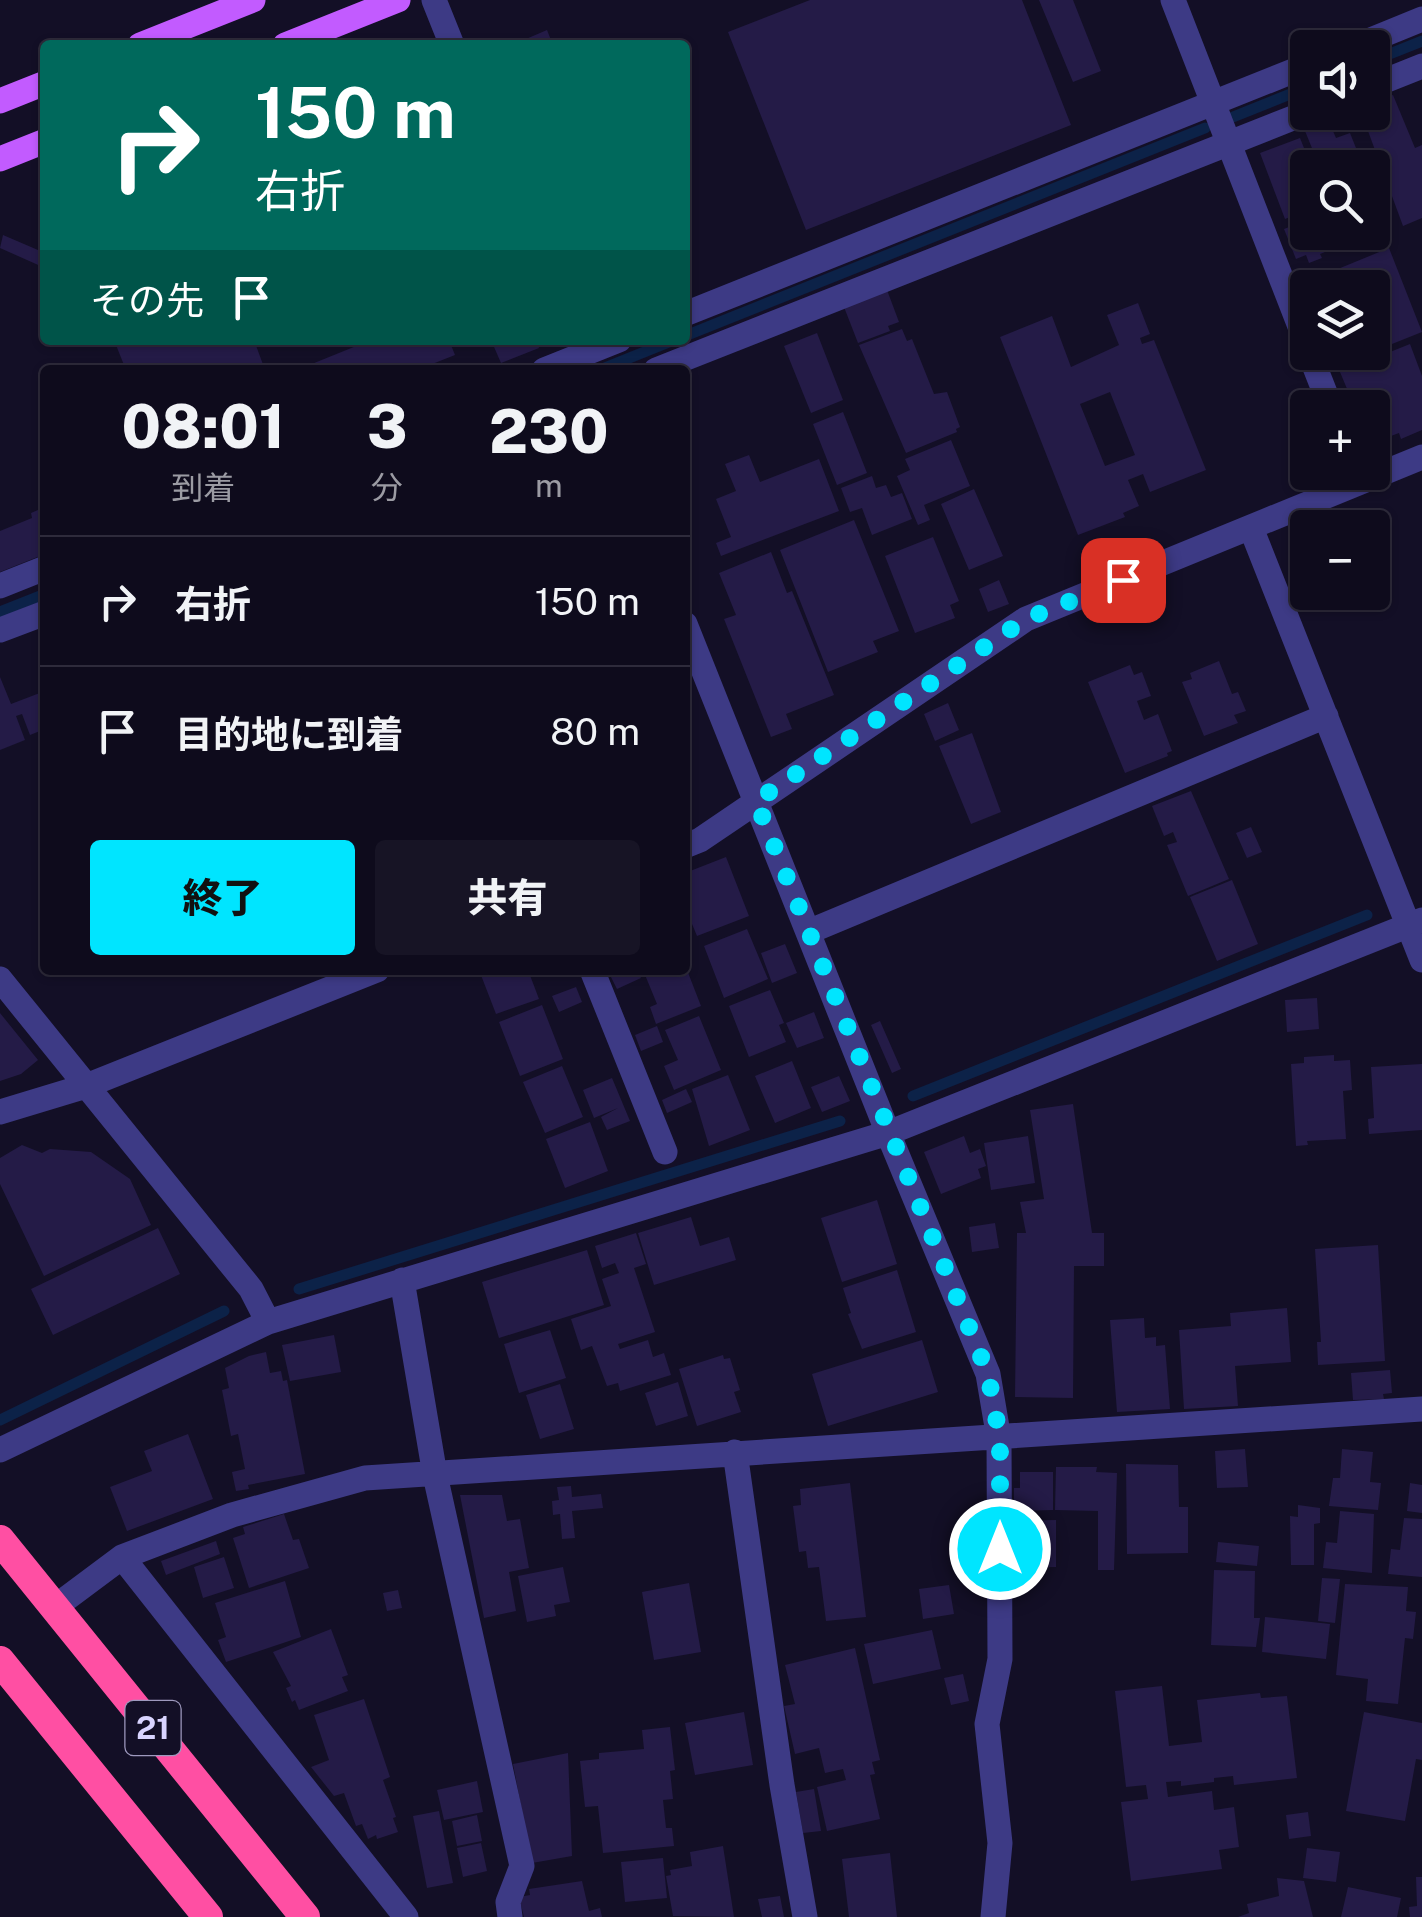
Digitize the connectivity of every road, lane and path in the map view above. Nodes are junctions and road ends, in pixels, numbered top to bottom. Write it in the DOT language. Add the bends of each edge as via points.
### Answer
graph roads {
  1 [pos="252,0"];
  2 [pos="398,0"];
  3 [pos="434,0"];
  4 [pos="1173,0"];
  5 [pos="1422,20"];
  6 [pos="1390,33"];
  7 [pos="152,40"];
  8 [pos="298,40"];
  9 [pos="450,40"];
  10 [pos="1422,66"];
  11 [pos="1290,72"];
  12 [pos="1390,79"];
  13 [pos="40,85"];
  14 [pos="0,101"];
  15 [pos="1212,102"];
  16 [pos="1290,119"];
  17 [pos="40,143"];
  18 [pos="1228,145"];
  19 [pos="0,159"];
  20 [pos="1290,304"];
  21 [pos="690,312"];
  22 [pos="606,345"];
  23 [pos="578,356"];
  24 [pos="669,365"];
  25 [pos="1422,457"];
  26 [pos="1390,467"];
  27 [pos="1331,490"];
  28 [pos="1251,528"];
  29 [pos="40,570"];
  30 [pos="0,586"];
  31 [pos="40,615"];
  32 [pos="0,630"];
  33 [pos="690,636"];
  34 [pos="1326,716"];
  35 [pos="756,801"];
  36 [pos="690,844"];
  37 [pos="1415,922"];
  38 [pos="808,932"];
  39 [pos="1422,960"];
  40 [pos="355,975"];
  41 [pos="594,975"];
  42 [pos="0,979"];
  43 [pos="86,1086"];
  44 [pos="0,1112"];
  45 [pos="888,1133"];
  46 [pos="665,1152"];
  47 [pos="402,1280"];
  48 [pos="268,1322"];
  49 [pos="1422,1410"];
  50 [pos="1000,1439"];
  51 [pos="0,1450"];
  52 [pos="735,1452"];
  53 [pos="435,1476"];
  54 [pos="0,1540"];
  55 [pos="122,1557"];
  56 [pos="55,1607"];
  57 [pos="0,1661"];
  58 [pos="208,1917"];
  59 [pos="305,1917"];
  60 [pos="406,1917"];
  61 [pos="510,1917"];
  62 [pos="805,1917"];
  63 [pos="992,1917"];
  1 -- 7 [label="main road"];
  2 -- 8 [label="main road"];
  3 -- 9 [label="street"];
  4 -- 15 [label="street"];
  5 -- 6 [label="street"];
  10 -- 12 [label="street"];
  11 -- 15 [label="street"];
  13 -- 14 [label="main road"];
  15 -- 18 [label="street"];
  15 -- 21 [label="street"];
  16 -- 18 [label="street"];
  17 -- 19 [label="main road"];
  18 -- 20 [label="street"];
  18 -- 24 [label="street"];
  22 -- 23 [label="street"];
  25 -- 26 [label="street"];
  27 -- 28 [label="street"];
  28 -- 34 [label="street"];
  28 -- 35 [label="street" via="1026,619"];
  29 -- 30 [label="street"];
  31 -- 32 [label="street"];
  33 -- 35 [label="street"];
  34 -- 37 [label="street"];
  34 -- 38 [label="street"];
  35 -- 36 [label="street"];
  35 -- 38 [label="street"];
  37 -- 39 [label="street"];
  37 -- 45 [label="street"];
  38 -- 45 [label="street"];
  40 -- 43 [label="street"];
  41 -- 46 [label="street"];
  42 -- 43 [label="street"];
  43 -- 44 [label="street"];
  43 -- 48 [label="street" via="251,1289"];
  45 -- 47 [label="street"];
  45 -- 50 [label="street" via="988,1374"];
  47 -- 48 [label="street"];
  47 -- 53 [label="street"];
  48 -- 51 [label="street"];
  49 -- 50 [label="street"];
  50 -- 52 [label="street"];
  50 -- 63 [label="street" via="1000,1658 987,1724 1000,1843"];
  52 -- 53 [label="street"];
  52 -- 62 [label="street"];
  53 -- 55 [label="street" via="365,1478 232,1514"];
  53 -- 61 [label="street" via="522,1866 508,1902"];
  54 -- 56 [label="highway, 21"];
  55 -- 56 [label="street"];
  55 -- 60 [label="street"];
  56 -- 59 [label="highway, 21"];
  57 -- 58 [label="highway, 21"];
}
